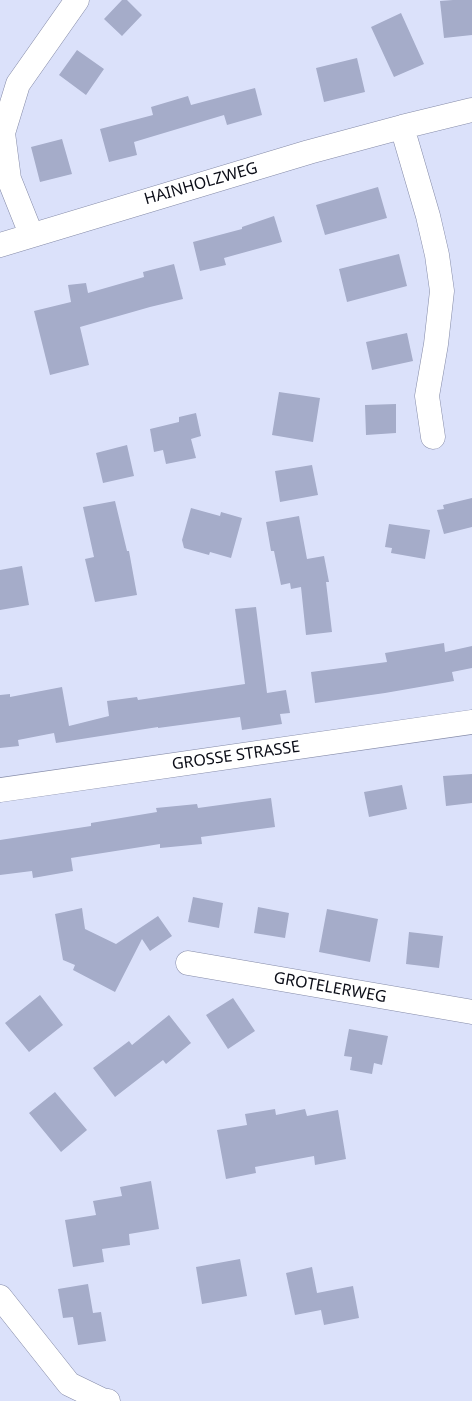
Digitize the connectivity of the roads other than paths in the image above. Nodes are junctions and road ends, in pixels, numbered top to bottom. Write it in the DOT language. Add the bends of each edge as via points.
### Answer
graph roads {
  1 [pos="77,0"];
  2 [pos="472,110"];
  3 [pos="402,126"];
  4 [pos="31,234"];
  5 [pos="0,244"];
  6 [pos="433,437"];
  7 [pos="472,722"];
  8 [pos="0,790"];
  9 [pos="188,964"];
  10 [pos="472,1012"];
  11 [pos="0,1298"];
  12 [pos="108,1401"];
  1 -- 4 [label="street" via="18,84 3,133 9,179"];
  2 -- 3 [label="street, HAINHOLZWEG"];
  3 -- 4 [label="street, HAINHOLZWEG"];
  3 -- 6 [label="street" via="428,216 442,291 427,396"];
  4 -- 5 [label="street, HAINHOLZWEG"];
  7 -- 8 [label="street, GROSSE STRASSE"];
  9 -- 10 [label="street, GROTELERWEG"];
  11 -- 12 [label="street" via="69,1384"];
}
